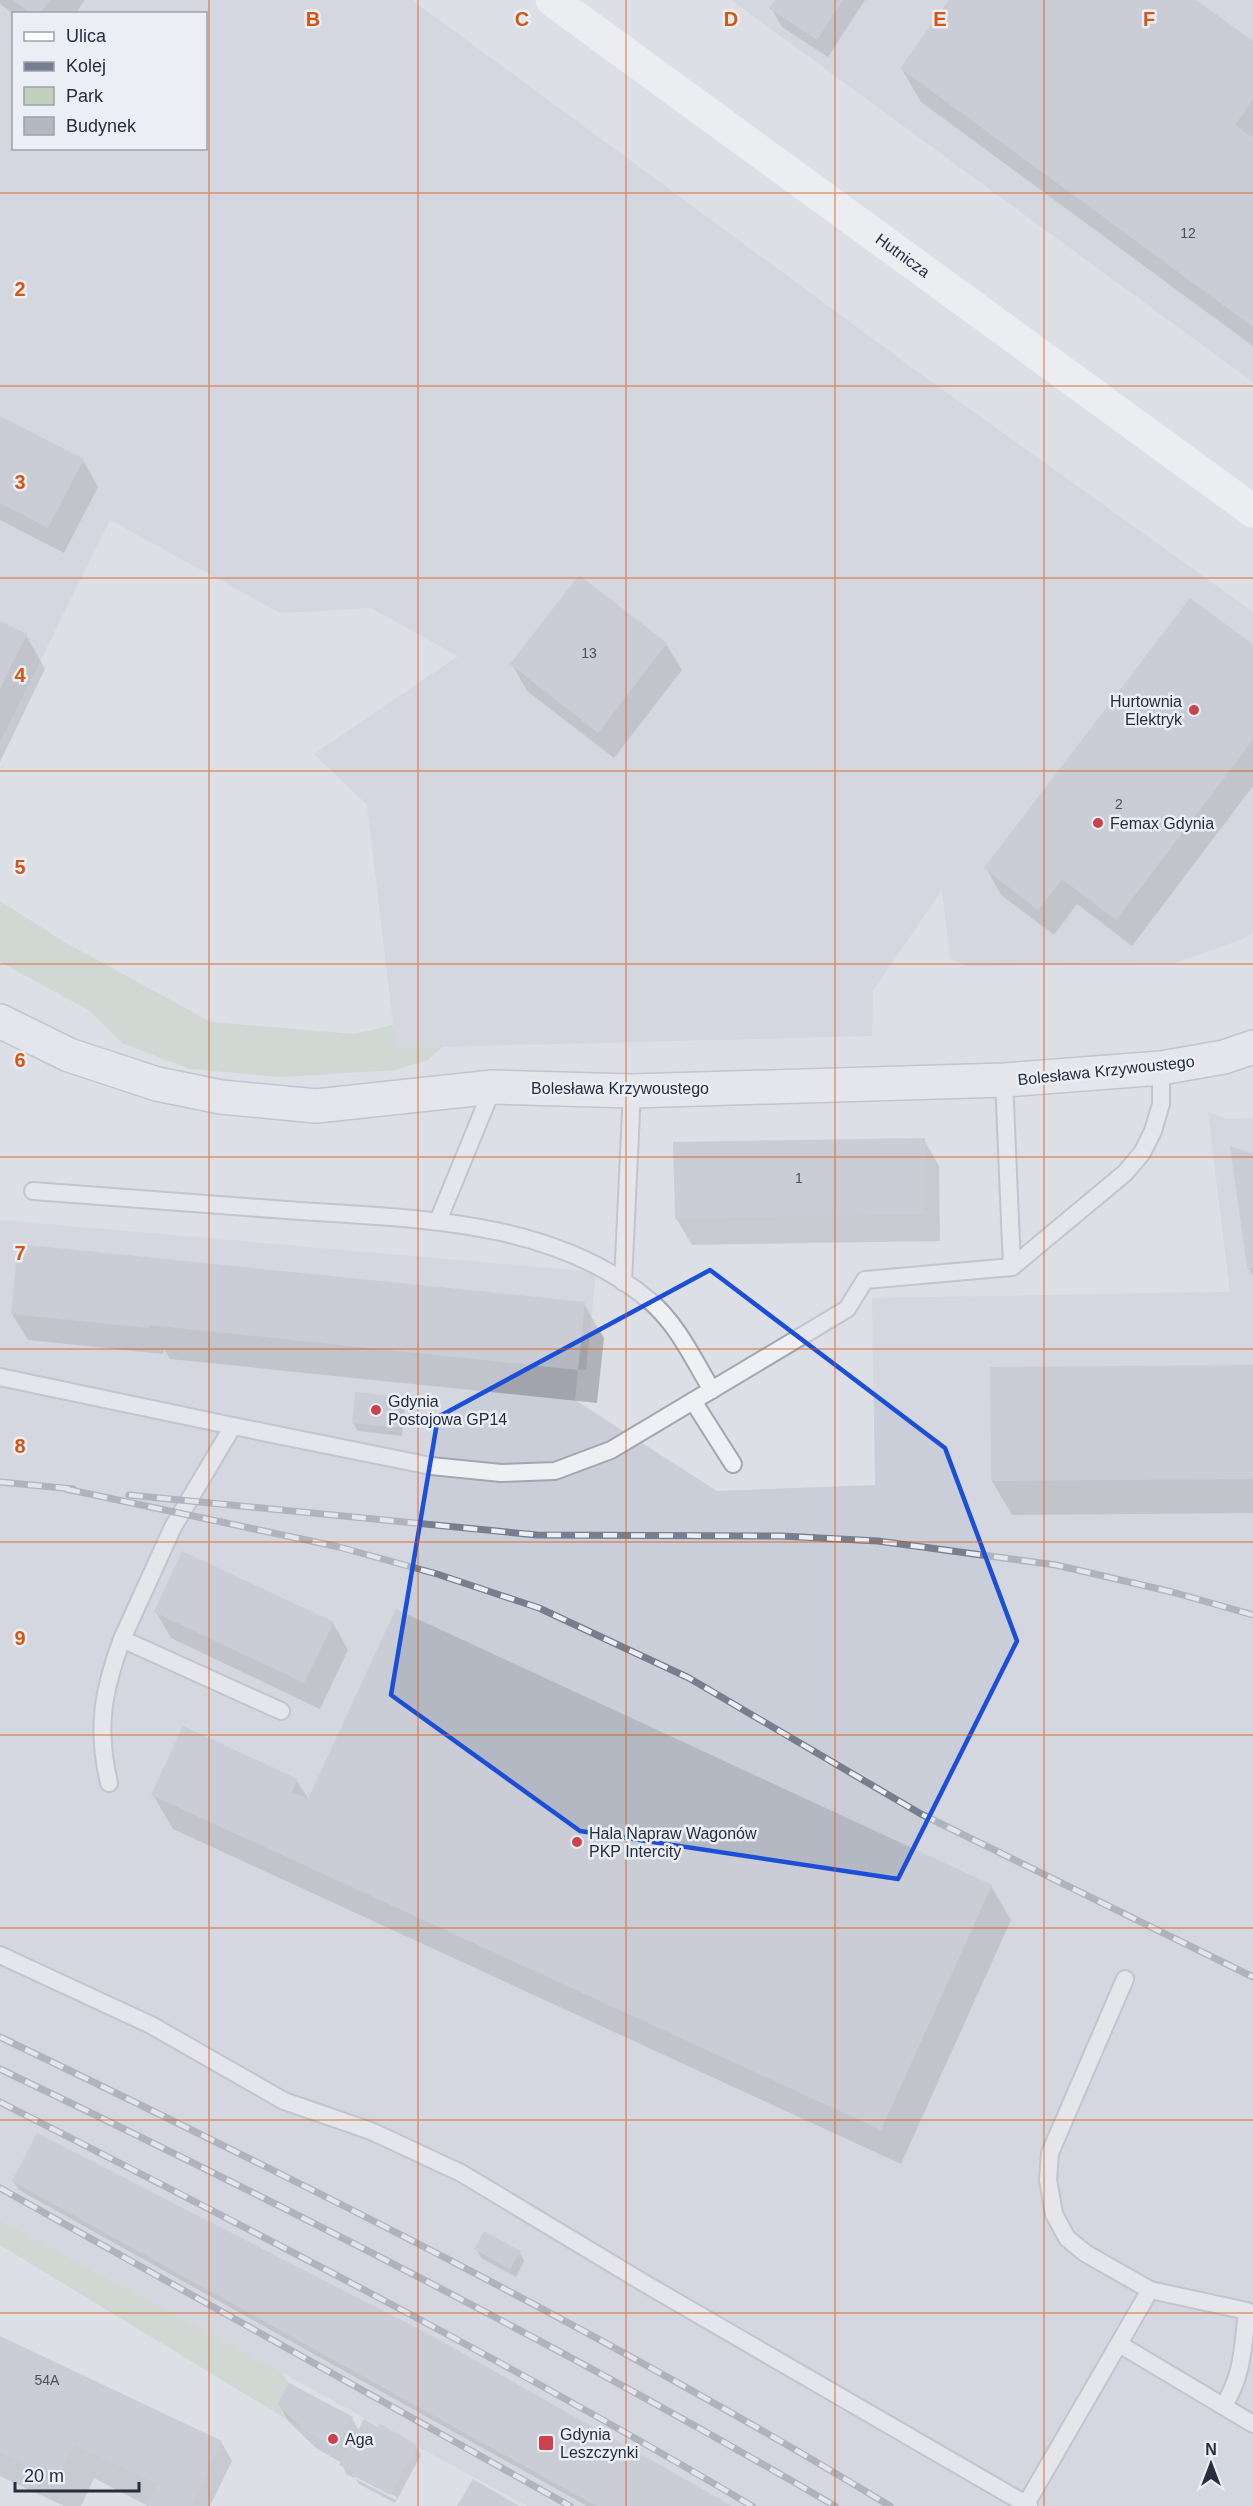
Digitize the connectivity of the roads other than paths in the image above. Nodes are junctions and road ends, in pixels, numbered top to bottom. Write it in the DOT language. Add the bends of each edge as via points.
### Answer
graph roads {
  1 [pos="552,0"];
  2 [pos="1253,510"];
  3 [pos="0,1020"];
  4 [pos="1253,1047"];
  5 [pos="1161,1068"];
  6 [pos="1004,1080"];
  7 [pos="493,1087"];
  8 [pos="632,1091"];
  9 [pos="33,1191"];
  10 [pos="438,1221"];
  11 [pos="1012,1267"];
  12 [pos="623,1282"];
  13 [pos="0,1377"];
  14 [pos="712,1390"];
  15 [pos="693,1401"];
  16 [pos="233,1426"];
  17 [pos="733,1464"];
  18 [pos="122,1639"];
  19 [pos="281,1711"];
  20 [pos="109,1783"];
  21 [pos="0,1955"];
  22 [pos="1125,1979"];
  23 [pos="1150,2290"];
  24 [pos="1250,2312"];
  25 [pos="1119,2344"];
  26 [pos="1222,2406"];
  27 [pos="1253,2424"];
  28 [pos="1027,2505"];
  1 -- 2 [label="main road, Hutnicza"];
  3 -- 7 [label="street, Bolesława Krzywoustego" via="69,1054 157,1084 221,1097 316,1106"];
  4 -- 5 [label="street, Bolesława Krzywoustego" via="1224,1057"];
  5 -- 6 [label="street, Bolesława Krzywoustego"];
  5 -- 11 [label="lane" via="1161,1104 1142,1153 1125,1173"];
  6 -- 8 [label="street, Bolesława Krzywoustego"];
  6 -- 11 [label="lane"];
  7 -- 8 [label="street, Bolesława Krzywoustego"];
  7 -- 10 [label="lane"];
  8 -- 12 [label="lane"];
  9 -- 10 [label="lane"];
  10 -- 12 [label="lane" via="530,1239 580,1258"];
  11 -- 14 [label="lane" via="865,1280 847,1309"];
  12 -- 14 [label="lane" via="673,1324"];
  13 -- 16 [label="lane"];
  14 -- 15 [label="lane"];
  15 -- 16 [label="lane" via="612,1450 555,1471 528,1473 431,1466"];
  15 -- 17 [label="lane"];
  16 -- 18 [label="lane" via="173,1527"];
  18 -- 19 [label="lane"];
  18 -- 20 [label="lane" via="103,1706 102,1755"];
  21 -- 28 [label="lane" via="151,2025 284,2101 371,2131 461,2173"];
  22 -- 23 [label="lane" via="1050,2152 1048,2180 1050,2202 1067,2238 1085,2253"];
  23 -- 24 [label="lane"];
  23 -- 25 [label="lane"];
  24 -- 26 [label="lane" via="1235,2389"];
  25 -- 26 [label="lane"];
  25 -- 28 [label="lane"];
  26 -- 27 [label="lane"];
}
